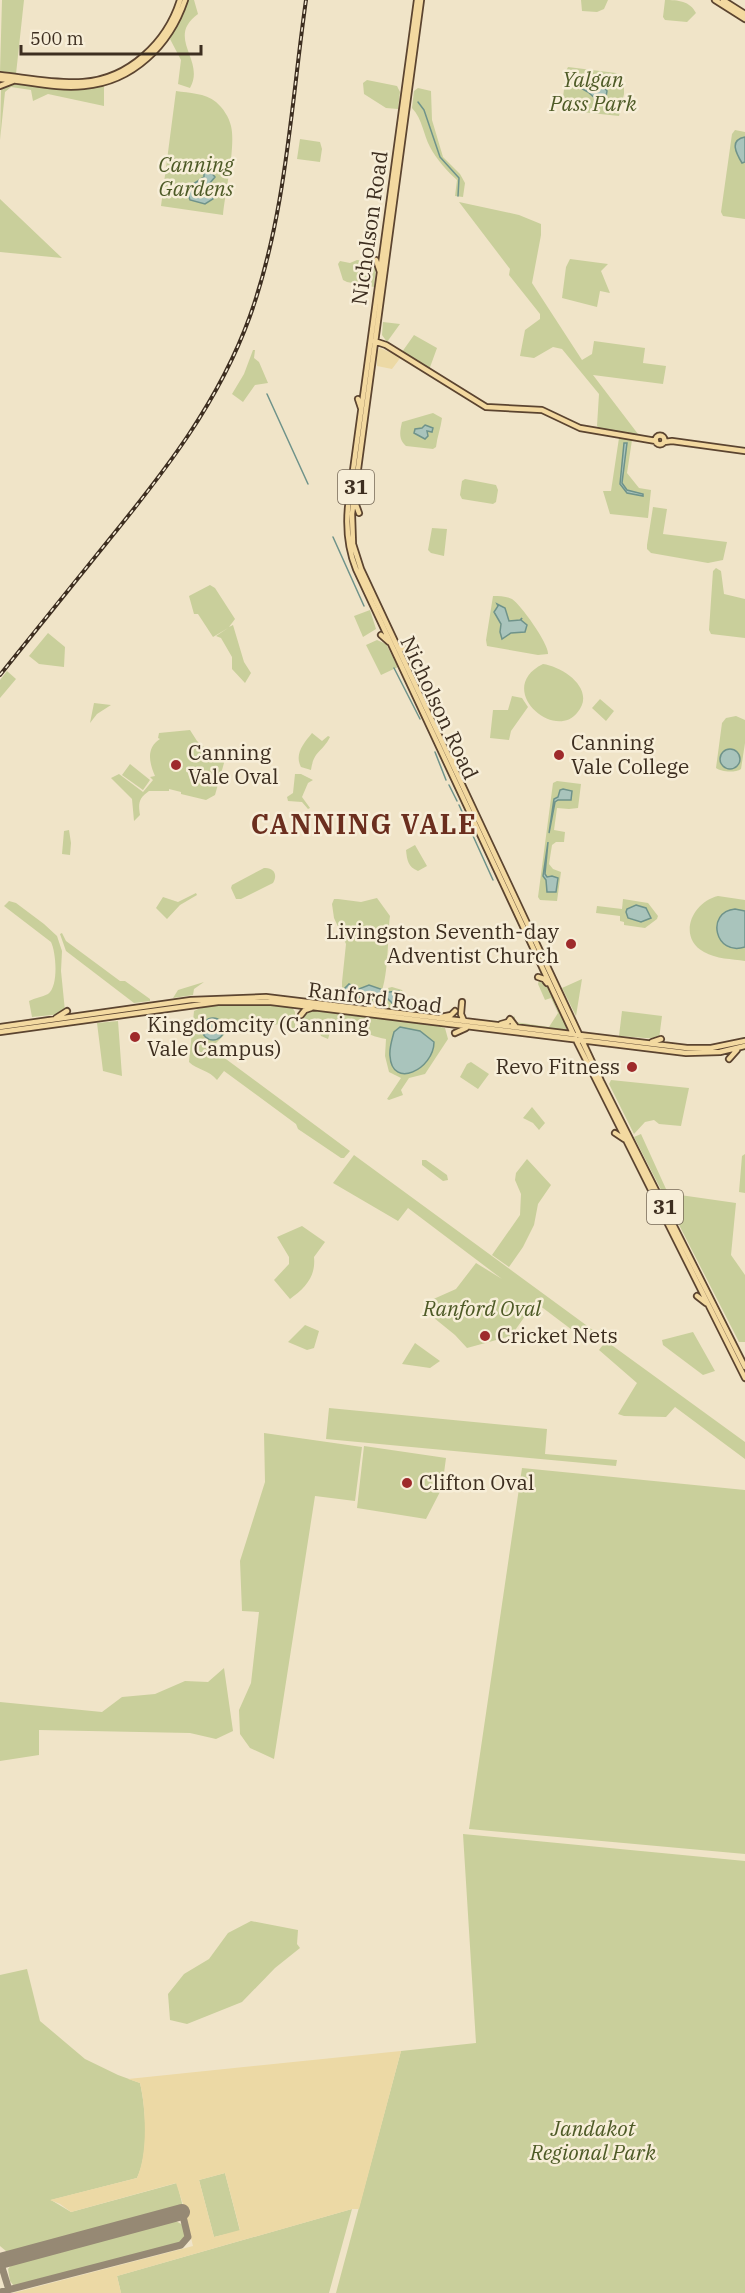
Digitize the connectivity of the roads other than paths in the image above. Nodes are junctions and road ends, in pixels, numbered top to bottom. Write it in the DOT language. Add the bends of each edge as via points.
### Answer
graph roads {
  1 [pos="183,0"];
  2 [pos="419,0"];
  3 [pos="715,0"];
  4 [pos="723,0"];
  5 [pos="745,14"];
  6 [pos="745,20"];
  7 [pos="0,77"];
  8 [pos="15,80"];
  9 [pos="0,86"];
  10 [pos="407,113"];
  11 [pos="400,126"];
  12 [pos="376,260"];
  13 [pos="381,275"];
  14 [pos="380,311"];
  15 [pos="373,343"];
  16 [pos="383,343"];
  17 [pos="388,348"];
  18 [pos="358,399"];
  19 [pos="361,422"];
  20 [pos="745,451"];
  21 [pos="359,466"];
  22 [pos="359,513"];
  23 [pos="381,635"];
  24 [pos="393,638"];
  25 [pos="391,644"];
  26 [pos="410,653"];
  27 [pos="441,739"];
  28 [pos="463,768"];
  29 [pos="499,892"];
  30 [pos="509,900"];
  31 [pos="524,942"];
  32 [pos="533,950"];
  33 [pos="543,969"];
  34 [pos="551,987"];
  35 [pos="380,999"];
  36 [pos="462,1002"];
  37 [pos="563,1002"];
  38 [pos="317,1007"];
  39 [pos="366,1008"];
  40 [pos="383,1008"];
  41 [pos="67,1011"];
  42 [pos="455,1011"];
  43 [pos="373,1014"];
  44 [pos="301,1015"];
  45 [pos="435,1018"];
  46 [pos="54,1020"];
  47 [pos="464,1021"];
  48 [pos="569,1025"];
  49 [pos="0,1026"];
  50 [pos="468,1027"];
  51 [pos="535,1030"];
  52 [pos="0,1032"];
  53 [pos="455,1033"];
  54 [pos="588,1036"];
  55 [pos="578,1038"];
  56 [pos="662,1039"];
  57 [pos="569,1040"];
  58 [pos="745,1041"];
  59 [pos="646,1044"];
  60 [pos="616,1045"];
  61 [pos="742,1047"];
  62 [pos="588,1052"];
  63 [pos="729,1059"];
  64 [pos="591,1070"];
  65 [pos="615,1133"];
  66 [pos="626,1141"];
  67 [pos="698,1296"];
  68 [pos="710,1307"];
  69 [pos="745,1367"];
  70 [pos="745,1378"];
  1 -- 7 [label="main road" via="155,45 116,73 84,82"];
  1 -- 8 [label="main road" via="176,22 162,44 123,75 84,86"];
  2 -- 10 [label="main road, Nicholson Road / 31"];
  2 -- 11 [label="main road, Nicholson Road / 31"];
  3 -- 6 [label="main road"];
  4 -- 5 [label="main road"];
  7 -- 8 [label="main road"];
  8 -- 9 [label="main road"];
  10 -- 11 [label="main road" via="403,127"];
  10 -- 14 [label="main road, Nicholson Road / 31"];
  11 -- 13 [label="main road, Nicholson Road / 31"];
  12 -- 13 [label="main road"];
  13 -- 15 [label="main road, Nicholson Road / 31"];
  14 -- 15 [label="main road, Nicholson Road / 31"];
  14 -- 16 [label="main road"];
  15 -- 16 [label="main road"];
  15 -- 17 [label="main road"];
  15 -- 19 [label="main road, Nicholson Road / 31"];
  15 -- 21 [label="main road, Nicholson Road / 31"];
  16 -- 17 [label="main road"];
  17 -- 20 [label="main road" via="486,408 543,410 575,426 613,434 657,439 661,436 664,440"];
  18 -- 19 [label="main road"];
  19 -- 25 [label="main road, Nicholson Road / 31" via="348,513 349,546"];
  21 -- 22 [label="main road" via="355,505"];
  21 -- 24 [label="main road, Nicholson Road / 31" via="352,514 353,544"];
  23 -- 25 [label="main road"];
  24 -- 26 [label="main road"];
  24 -- 27 [label="main road, Nicholson Road / 31"];
  25 -- 30 [label="main road, Nicholson Road / 31"];
  27 -- 28 [label="main road" via="453,762"];
  27 -- 37 [label="main road, Nicholson Road / 31"];
  29 -- 30 [label="main road"];
  30 -- 32 [label="main road, Nicholson Road / 31"];
  31 -- 32 [label="main road"];
  32 -- 33 [label="main road, Nicholson Road / 31"];
  33 -- 34 [label="main road, Nicholson Road / 31"];
  33 -- 34 [label="main road" via="539,976"];
  34 -- 48 [label="main road, Nicholson Road / 31"];
  35 -- 39 [label="main road"];
  36 -- 47 [label="main road" via="460,1014"];
  37 -- 54 [label="main road"];
  37 -- 55 [label="main road, Nicholson Road / 31"];
  38 -- 43 [label="main road, Ranford Road"];
  38 -- 44 [label="main road"];
  38 -- 52 [label="main road, Ranford Road" via="218,1002"];
  39 -- 40 [label="main road, Ranford Road"];
  39 -- 46 [label="main road, Ranford Road" via="234,997"];
  40 -- 43 [label="main road"];
  40 -- 45 [label="main road, Ranford Road"];
  41 -- 46 [label="main road"];
  42 -- 45 [label="main road"];
  43 -- 50 [label="main road, Ranford Road"];
  45 -- 47 [label="main road, Ranford Road"];
  46 -- 49 [label="main road, Ranford Road"];
  47 -- 51 [label="main road, Ranford Road" via="496,1025 510,1019 519,1028"];
  48 -- 51 [label="main road" via="566,1031"];
  48 -- 55 [label="main road, Nicholson Road / 31"];
  50 -- 53 [label="main road"];
  50 -- 57 [label="main road, Ranford Road"];
  51 -- 55 [label="main road, Ranford Road"];
  54 -- 55 [label="main road, Ranford Road"];
  54 -- 59 [label="main road, Ranford Road"];
  55 -- 57 [label="main road, Ranford Road"];
  55 -- 60 [label="main road, Ranford Road"];
  55 -- 62 [label="main road, Nicholson Road / 31"];
  55 -- 64 [label="main road, Nicholson Road / 31"];
  56 -- 59 [label="main road"];
  57 -- 64 [label="main road"];
  58 -- 59 [label="main road, Ranford Road" via="711,1048"];
  60 -- 61 [label="main road, Ranford Road" via="700,1053"];
  60 -- 62 [label="main road" via="592,1045"];
  61 -- 63 [label="main road"];
  62 -- 69 [label="main road, Nicholson Road / 31"];
  64 -- 66 [label="main road, Nicholson Road / 31"];
  65 -- 66 [label="main road"];
  66 -- 68 [label="main road, Nicholson Road / 31"];
  67 -- 68 [label="main road"];
  68 -- 70 [label="main road, Nicholson Road / 31"];
}
